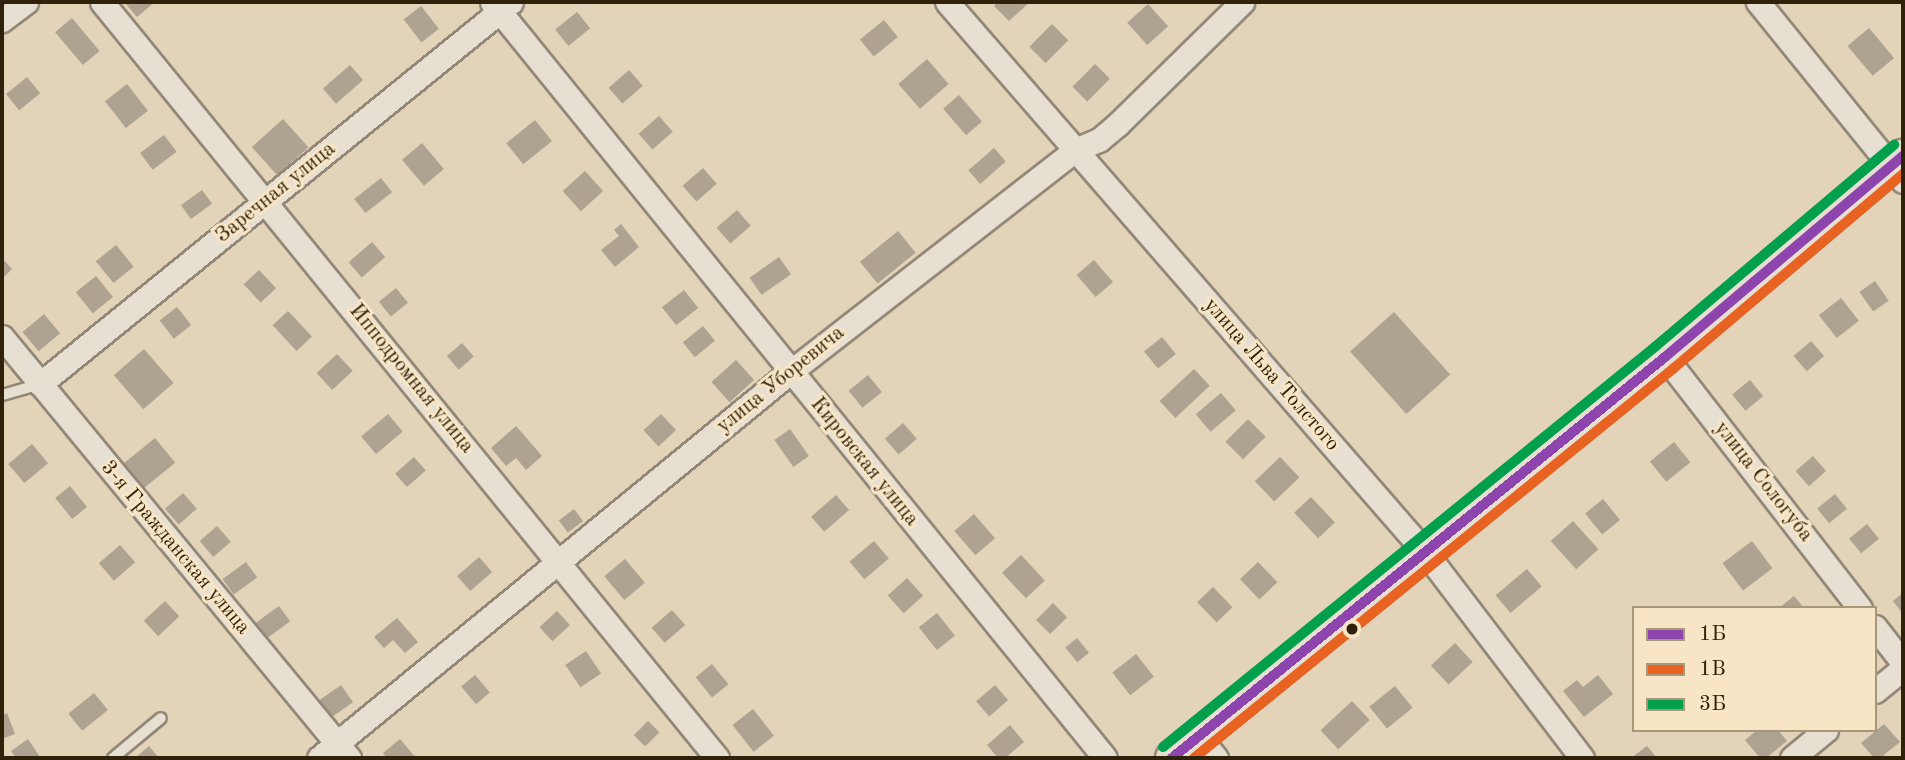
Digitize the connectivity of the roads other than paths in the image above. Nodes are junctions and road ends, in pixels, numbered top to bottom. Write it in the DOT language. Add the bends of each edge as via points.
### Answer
graph roads {
  1 [pos="26,2"];
  2 [pos="102,2"];
  3 [pos="947,2"];
  4 [pos="1242,2"];
  5 [pos="1758,2"];
  6 [pos="501,5"];
  7 [pos="2,20"];
  8 [pos="1075,150"];
  9 [pos="1899,168"];
  10 [pos="267,201"];
  11 [pos="2,337"];
  12 [pos="1665,357"];
  13 [pos="790,372"];
  14 [pos="40,384"];
  15 [pos="2,395"];
  16 [pos="1426,552"];
  17 [pos="558,560"];
  18 [pos="1858,606"];
  19 [pos="1877,630"];
  20 [pos="1903,663"];
  21 [pos="1903,668"];
  22 [pos="1877,689"];
  23 [pos="161,718"];
  24 [pos="1824,732"];
  25 [pos="1208,748"];
  26 [pos="343,751"];
  27 [pos="113,758"];
  28 [pos="319,758"];
  29 [pos="717,758"];
  30 [pos="1105,758"];
  31 [pos="1172,758"];
  32 [pos="1582,758"];
  33 [pos="1792,758"];
  1 -- 7 [label="street"];
  2 -- 10 [label="street, Ипподромная улица"];
  3 -- 8 [label="street, улица Льва Толстого"];
  4 -- 8 [label="street, улица Уборевича" via="1118,124"];
  5 -- 9 [label="street"];
  6 -- 10 [label="street, Заречная улица"];
  6 -- 13 [label="street, Кировская улица"];
  8 -- 13 [label="street, улица Уборевича"];
  8 -- 16 [label="street, улица Льва Толстого"];
  9 -- 12 [label="main road"];
  10 -- 14 [label="street, Заречная улица"];
  10 -- 17 [label="street, Ипподромная улица"];
  11 -- 14 [label="street, 3-я Гражданская улица"];
  12 -- 16 [label="main road"];
  12 -- 18 [label="street, улица Сологуба"];
  13 -- 17 [label="street, улица Уборевича"];
  13 -- 30 [label="street, Кировская улица"];
  14 -- 15 [label="lane"];
  14 -- 26 [label="street, 3-я Гражданская улица"];
  16 -- 25 [label="main road"];
  16 -- 32 [label="street, улица Льва Толстого"];
  17 -- 26 [label="street, улица Уборевича"];
  17 -- 29 [label="street, Ипподромная улица"];
  19 -- 20 [label="street"];
  21 -- 22 [label="street"];
  23 -- 27 [label="lane"];
  24 -- 33 [label="street"];
  25 -- 31 [label="main road"];
  26 -- 28 [label="street, улица Уборевича"];
}
